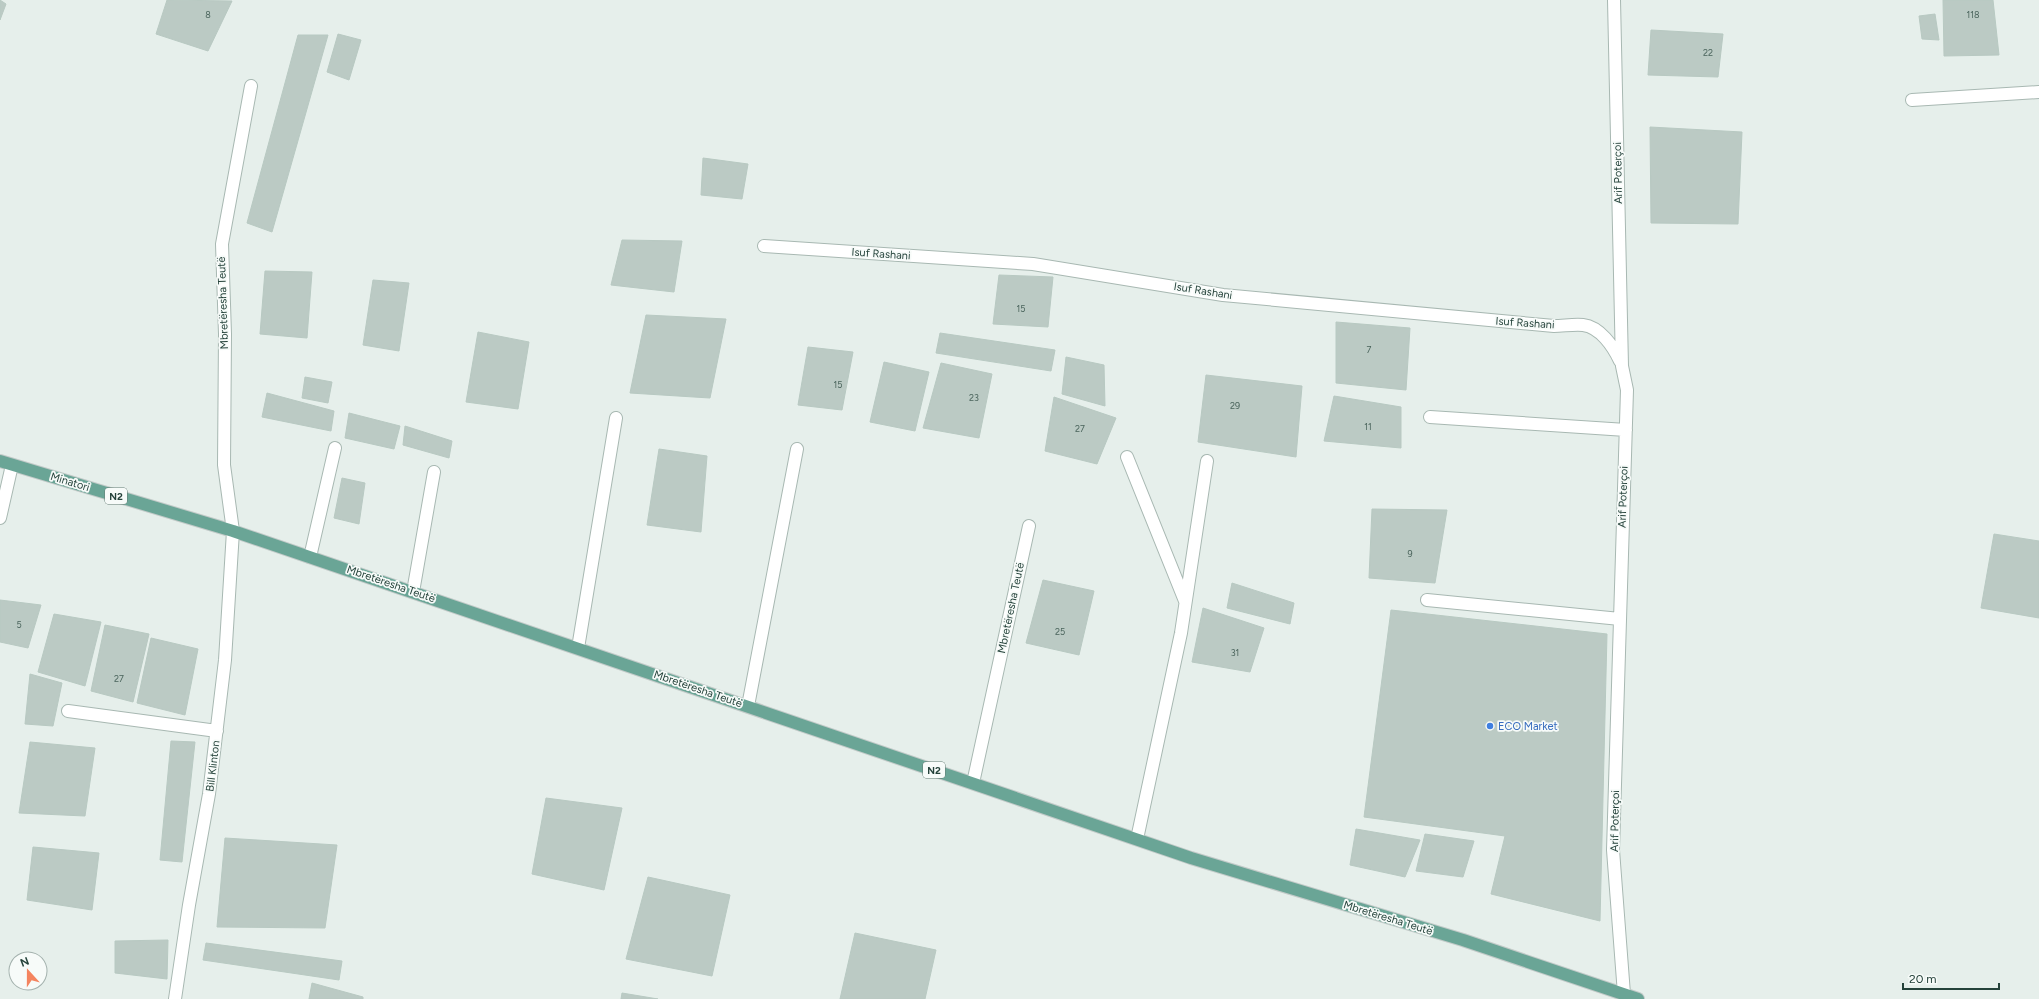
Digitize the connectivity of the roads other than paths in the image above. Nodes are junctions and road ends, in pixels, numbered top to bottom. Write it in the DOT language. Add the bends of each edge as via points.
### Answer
graph roads {
  1 [pos="1614,0"];
  2 [pos="252,86"];
  3 [pos="2039,92"];
  4 [pos="1912,100"];
  5 [pos="764,246"];
  6 [pos="1622,366"];
  7 [pos="1430,416"];
  8 [pos="616,418"];
  9 [pos="1626,430"];
  10 [pos="335,448"];
  11 [pos="797,449"];
  12 [pos="1127,457"];
  13 [pos="0,461"];
  14 [pos="1207,461"];
  15 [pos="12,465"];
  16 [pos="434,472"];
  17 [pos="0,518"];
  18 [pos="1029,526"];
  19 [pos="232,531"];
  20 [pos="310,557"];
  21 [pos="413,592"];
  22 [pos="1428,600"];
  23 [pos="1186,602"];
  24 [pos="1620,619"];
  25 [pos="578,648"];
  26 [pos="748,706"];
  27 [pos="68,711"];
  28 [pos="217,731"];
  29 [pos="973,783"];
  30 [pos="1137,839"];
  31 [pos="1624,994"];
  32 [pos="175,999"];
  33 [pos="1638,999"];
  1 -- 6 [label="street, Arif Poterçoi"];
  2 -- 19 [label="street, Mbretëresha Teutë" via="222,244 225,334 224,465"];
  3 -- 4 [label="street"];
  5 -- 6 [label="street, Isuf Rashani" via="1033,264 1223,295 1554,326 1584,325 1602,334 1614,348"];
  6 -- 9 [label="street, Arif Poterçoi" via="1627,390"];
  7 -- 9 [label="street"];
  8 -- 25 [label="street"];
  9 -- 24 [label="street, Arif Poterçoi"];
  10 -- 20 [label="street"];
  11 -- 26 [label="street"];
  12 -- 23 [label="street"];
  13 -- 15 [label="main road, Minatori / N2"];
  14 -- 23 [label="street"];
  15 -- 17 [label="street"];
  15 -- 19 [label="main road, Minatori / N2"];
  16 -- 21 [label="street"];
  18 -- 29 [label="street, Mbretëresha Teutë"];
  19 -- 20 [label="main road, Mbretëresha Teutë / N2"];
  19 -- 28 [label="street, Bill Klinton" via="225,660"];
  20 -- 21 [label="main road, Mbretëresha Teutë / N2"];
  21 -- 25 [label="main road, Mbretëresha Teutë / N2"];
  22 -- 24 [label="street"];
  23 -- 30 [label="street"];
  24 -- 31 [label="street, Arif Poterçoi" via="1613,850"];
  25 -- 26 [label="main road, Mbretëresha Teutë / N2"];
  26 -- 29 [label="main road, Mbretëresha Teutë / N2"];
  27 -- 28 [label="street"];
  28 -- 32 [label="street, Bill Klinton"];
  29 -- 30 [label="main road, Mbretëresha Teutë / N2"];
  30 -- 31 [label="main road, Mbretëresha Teutë / N2" via="1190,858 1463,940"];
  31 -- 33 [label="main road, Mbretëresha Teutë / N2"];
}
